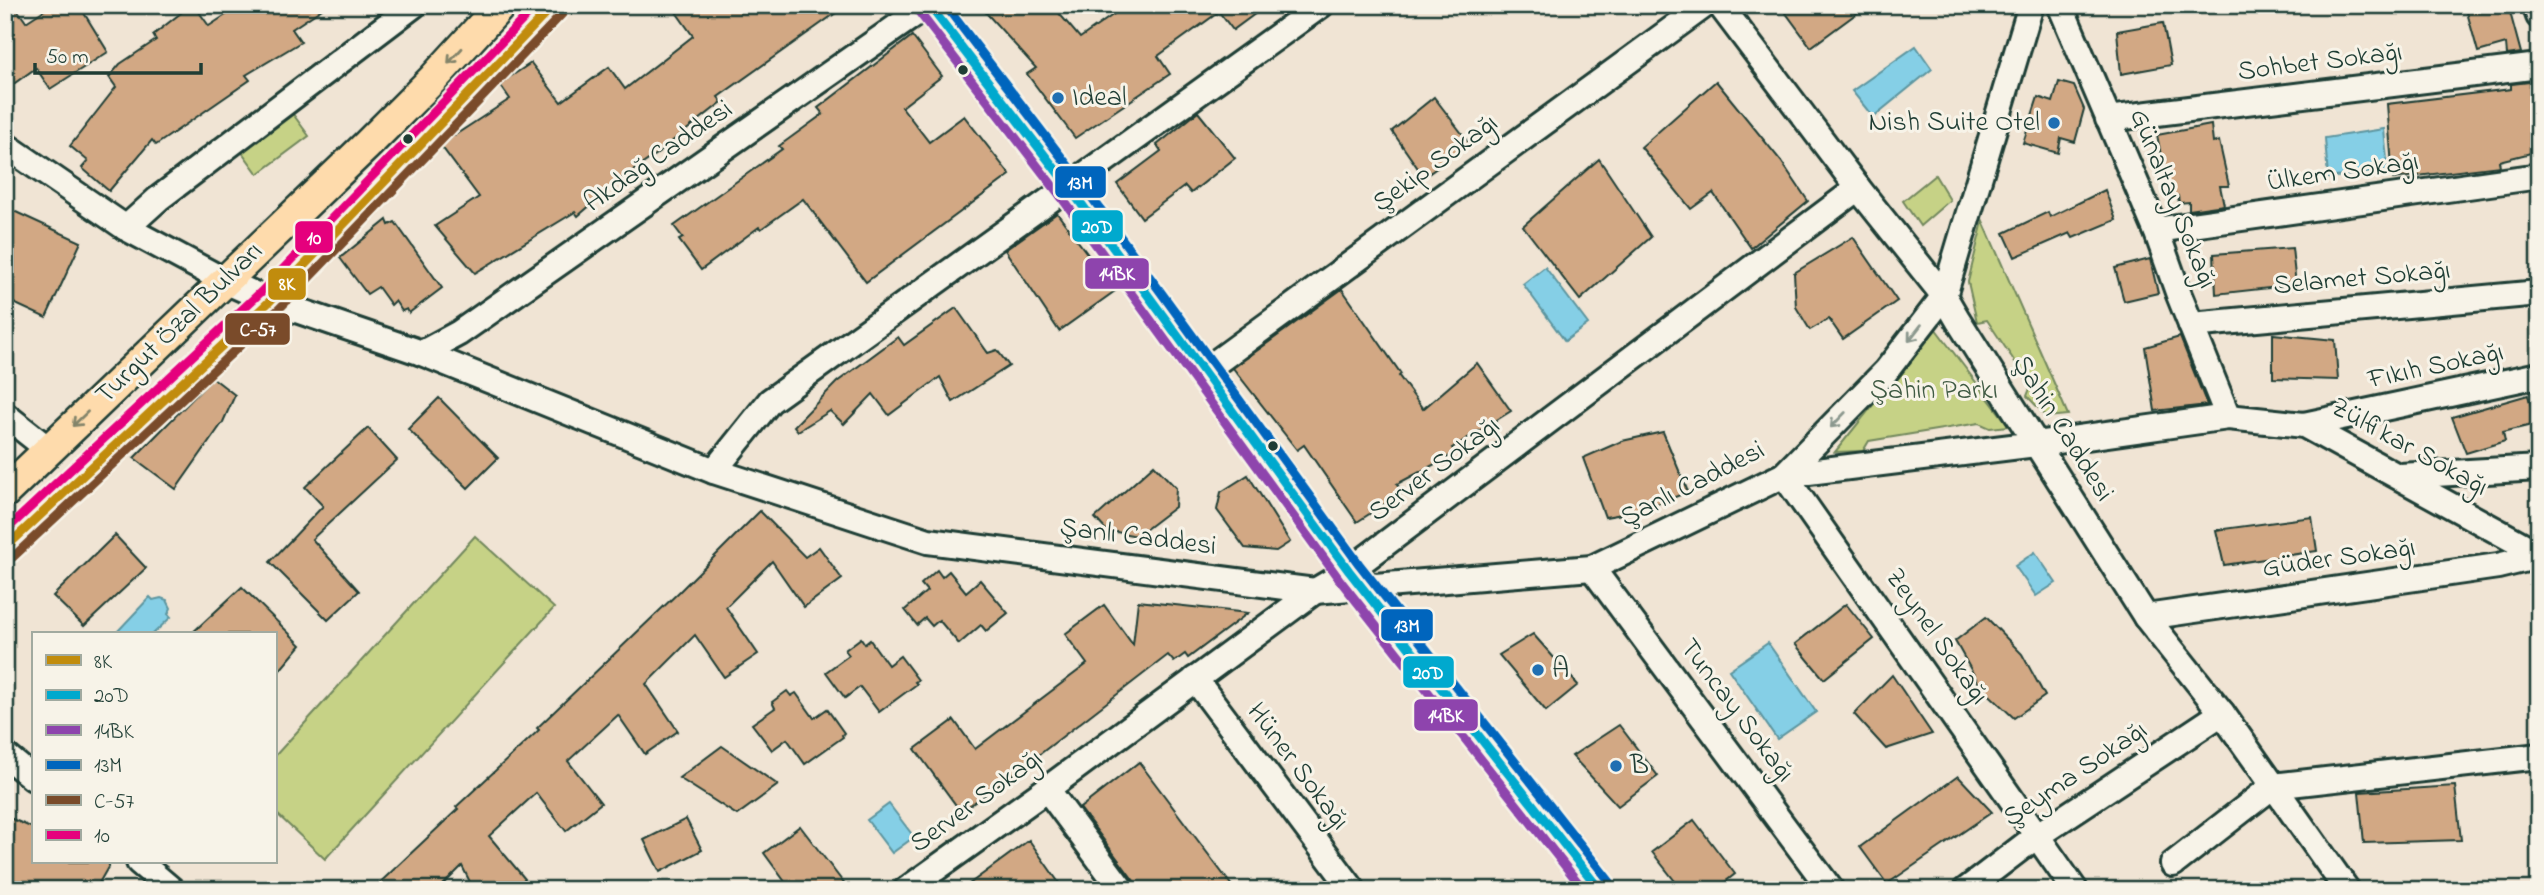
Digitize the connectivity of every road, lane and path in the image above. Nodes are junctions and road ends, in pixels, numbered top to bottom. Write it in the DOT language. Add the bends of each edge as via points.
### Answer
graph roads {
  1 [pos="414,5"];
  2 [pos="501,5"];
  3 [pos="554,5"];
  4 [pos="928,5"];
  5 [pos="1321,5"];
  6 [pos="1705,5"];
  7 [pos="1720,5"];
  8 [pos="2031,5"];
  9 [pos="2060,5"];
  10 [pos="2535,5"];
  11 [pos="2539,16"];
  12 [pos="2539,66"];
  13 [pos="2108,119"];
  14 [pos="5,145"];
  15 [pos="2539,176"];
  16 [pos="1069,187"];
  17 [pos="1858,188"];
  18 [pos="126,228"];
  19 [pos="2156,230"];
  20 [pos="225,281"];
  21 [pos="2539,293"];
  22 [pos="1944,296"];
  23 [pos="270,301"];
  24 [pos="2191,325"];
  25 [pos="422,353"];
  26 [pos="1203,372"];
  27 [pos="2539,375"];
  28 [pos="5,415"];
  29 [pos="2228,417"];
  30 [pos="2304,425"];
  31 [pos="2036,444"];
  32 [pos="48,449"];
  33 [pos="2539,468"];
  34 [pos="715,471"];
  35 [pos="1784,475"];
  36 [pos="2399,476"];
  37 [pos="5,492"];
  38 [pos="5,548"];
  39 [pos="2539,555"];
  40 [pos="1592,568"];
  41 [pos="1356,579"];
  42 [pos="1315,591"];
  43 [pos="2146,617"];
  44 [pos="1195,679"];
  45 [pos="2222,713"];
  46 [pos="2539,756"];
  47 [pos="8,766"];
  48 [pos="32,778"];
  49 [pos="2273,786"];
  50 [pos="1047,789"];
  51 [pos="2038,835"];
  52 [pos="2173,864"];
  53 [pos="143,874"];
  54 [pos="172,890"];
  55 [pos="906,890"];
  56 [pos="1122,890"];
  57 [pos="1353,890"];
  58 [pos="1600,890"];
  59 [pos="1831,890"];
  60 [pos="1966,890"];
  61 [pos="2075,890"];
  62 [pos="2347,890"];
  1 -- 18 [label="street"];
  2 -- 20 [label="main road, Turgut Özal Bulvarı, one-way" via="434,78"];
  3 -- 23 [label="main road, Turgut Özal Bulvarı"];
  4 -- 16 [label="street"];
  4 -- 25 [label="street, Akdağ Caddesi" via="459,333"];
  5 -- 16 [label="street"];
  6 -- 26 [label="street, Şekip Sokağı"];
  7 -- 17 [label="street, Şahin Caddesi"];
  8 -- 22 [label="street, Şanlı Caddesi"];
  9 -- 13 [label="street, Günaltay Sokağı"];
  10 -- 11 [label="street"];
  12 -- 13 [label="street, Sohbet Sokağı"];
  13 -- 19 [label="street, Günaltay Sokağı"];
  14 -- 18 [label="street, Şanlı Caddesi"];
  15 -- 19 [label="street, Ülkem Sokağı"];
  16 -- 26 [label="street"];
  16 -- 34 [label="street" via="770,401"];
  17 -- 22 [label="street, Şahin Caddesi"];
  17 -- 41 [label="street, Server Sokağı"];
  18 -- 20 [label="street, Şanlı Caddesi"];
  19 -- 24 [label="street, Günaltay Sokağı"];
  20 -- 23 [label="street, Şanlı Caddesi"];
  20 -- 32 [label="main road, Turgut Özal Bulvarı, one-way"];
  21 -- 24 [label="street, Selamet Sokağı"];
  22 -- 31 [label="street, Şahin Caddesi"];
  22 -- 35 [label="street, Şanlı Caddesi, one-way" via="1886,371"];
  23 -- 25 [label="street, Şanlı Caddesi"];
  23 -- 38 [label="main road, Turgut Özal Bulvarı"];
  24 -- 29 [label="street, Günaltay Sokağı"];
  25 -- 34 [label="street, Şanlı Caddesi"];
  26 -- 41 [label="street"];
  27 -- 30 [label="street, Fıkıh Sokağı"];
  28 -- 32 [label="street"];
  29 -- 30 [label="street, Zülfikar Sokağı"];
  29 -- 31 [label="street, Zülfikar Sokağı"];
  30 -- 36 [label="street, Zülfikar Sokağı"];
  31 -- 35 [label="street, Zülfikar Sokağı"];
  31 -- 43 [label="street, Şahin Caddesi"];
  32 -- 37 [label="main road, Turgut Özal Bulvarı"];
  33 -- 36 [label="street"];
  34 -- 42 [label="street, Şanlı Caddesi" via="928,541"];
  35 -- 40 [label="street, Şanlı Caddesi"];
  35 -- 51 [label="street, Zeynel Sokağı"];
  36 -- 39 [label="street, Zülfikar Sokağı"];
  39 -- 43 [label="street, Güder Sokağı" via="2498,566"];
  40 -- 41 [label="street, Şanlı Caddesi"];
  40 -- 59 [label="street, Tuncay Sokağı"];
  41 -- 42 [label="street, Şanlı Caddesi"];
  41 -- 58 [label="street"];
  42 -- 44 [label="street, Server Sokağı"];
  43 -- 45 [label="street, Şahin Caddesi"];
  44 -- 50 [label="street, Server Sokağı"];
  44 -- 57 [label="street, Hüner Sokağı"];
  45 -- 49 [label="street, Şahin Caddesi"];
  45 -- 51 [label="street, Şeyma Sokağı"];
  46 -- 49 [label="street"];
  47 -- 48 [label="street"];
  49 -- 52 [label="street"];
  49 -- 62 [label="street, Şahin Caddesi"];
  50 -- 55 [label="street, Server Sokağı"];
  50 -- 56 [label="street"];
  51 -- 60 [label="street, Şeyma Sokağı"];
  51 -- 61 [label="street, Zeynel Sokağı"];
  53 -- 54 [label="street"];
}
